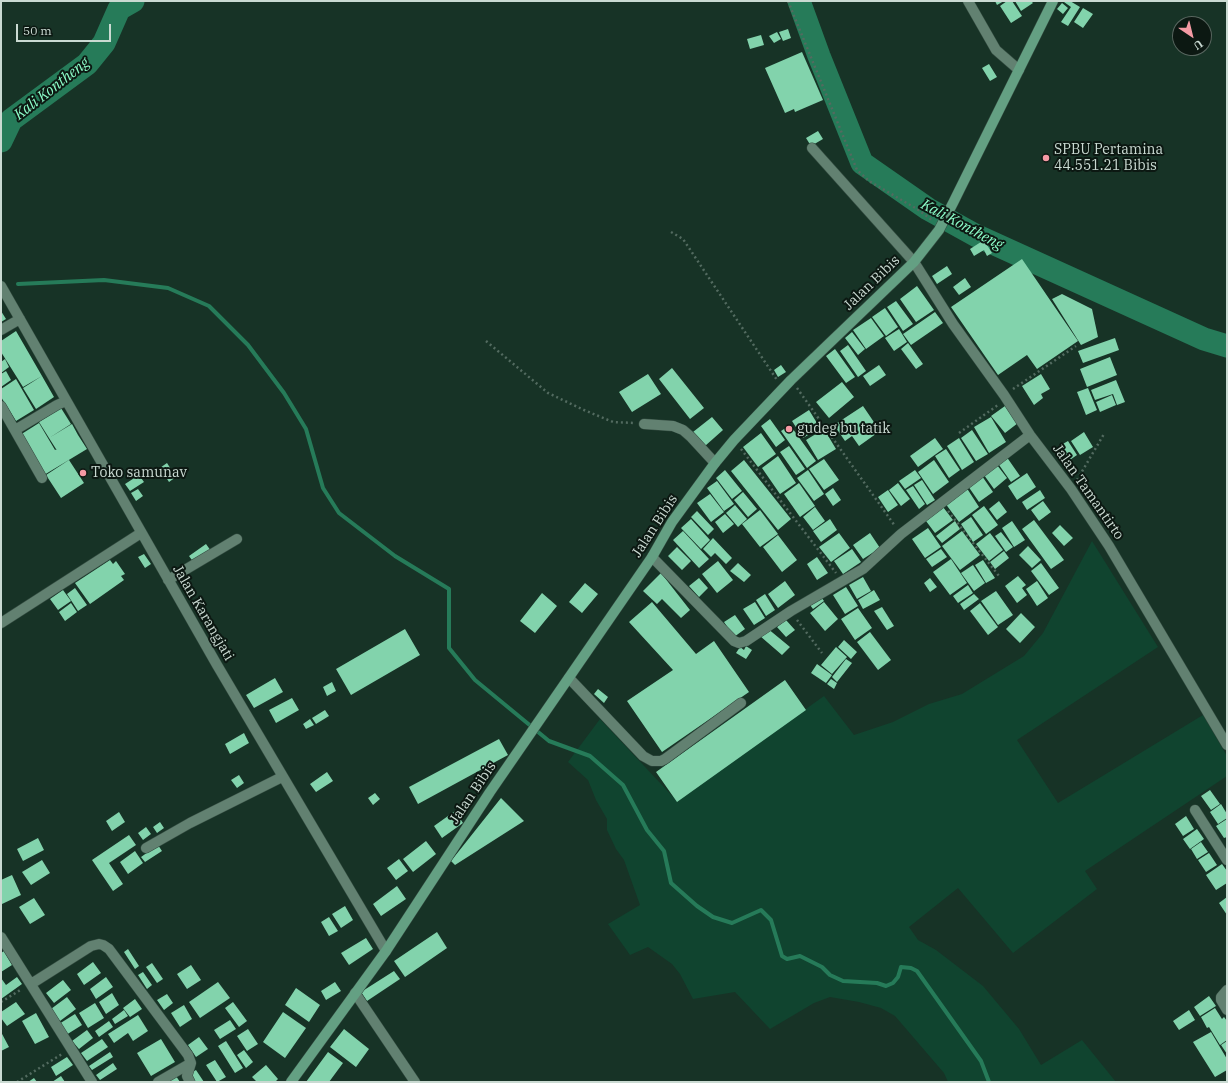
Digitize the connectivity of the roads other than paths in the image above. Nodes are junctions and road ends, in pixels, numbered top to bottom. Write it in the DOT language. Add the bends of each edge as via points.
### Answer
graph roads {
  1 [pos="968,1"];
  2 [pos="1053,1"];
  3 [pos="1019,70"];
  4 [pos="812,148"];
  5 [pos="914,262"];
  6 [pos="1,286"];
  7 [pos="20,319"];
  8 [pos="1,330"];
  9 [pos="66,401"];
  10 [pos="1,406"];
  11 [pos="644,424"];
  12 [pos="16,430"];
  13 [pos="1030,435"];
  14 [pos="715,463"];
  15 [pos="42,478"];
  16 [pos="141,533"];
  17 [pos="237,539"];
  18 [pos="652,557"];
  19 [pos="168,580"];
  20 [pos="1,623"];
  21 [pos="569,678"];
  22 [pos="742,703"];
  23 [pos="1227,745"];
  24 [pos="282,777"];
  25 [pos="1195,810"];
  26 [pos="146,848"];
  27 [pos="1227,860"];
  28 [pos="1,937"];
  29 [pos="386,951"];
  30 [pos="31,984"];
  31 [pos="1227,990"];
  32 [pos="355,993"];
  33 [pos="1227,1010"];
  34 [pos="192,1063"];
  35 [pos="92,1082"];
  36 [pos="158,1082"];
  37 [pos="190,1082"];
  38 [pos="291,1082"];
  39 [pos="414,1082"];
  1 -- 3 [label="street" via="996,50"];
  2 -- 3 [label="main road, Jalan Bibis"];
  3 -- 5 [label="main road, Jalan Bibis" via="941,225"];
  4 -- 5 [label="street, Jalan Tamantirto"];
  5 -- 13 [label="street, Jalan Tamantirto" via="949,318"];
  5 -- 14 [label="main road, Jalan Bibis" via="782,388"];
  6 -- 7 [label="street, Jalan Karangjati"];
  7 -- 8 [label="street"];
  7 -- 9 [label="street, Jalan Karangjati"];
  9 -- 12 [label="street"];
  9 -- 16 [label="street, Jalan Karangjati"];
  10 -- 12 [label="street"];
  11 -- 14 [label="street" via="673,426 682,430 692,437"];
  12 -- 15 [label="street"];
  13 -- 18 [label="street" via="901,534 863,569 746,642 734,641"];
  13 -- 23 [label="street, Jalan Tamantirto" via="1071,489 1109,546"];
  14 -- 18 [label="main road, Jalan Bibis" via="672,522"];
  16 -- 19 [label="street, Jalan Karangjati"];
  16 -- 20 [label="street"];
  17 -- 19 [label="street"];
  18 -- 21 [label="main road, Jalan Bibis"];
  19 -- 24 [label="street, Jalan Karangjati"];
  21 -- 22 [label="street" via="643,756 652,761 661,761"];
  21 -- 29 [label="main road, Jalan Bibis" via="490,792"];
  24 -- 26 [label="street"];
  24 -- 29 [label="street, Jalan Karangjati"];
  25 -- 27 [label="street"];
  28 -- 30 [label="street"];
  29 -- 32 [label="main road, Jalan Bibis"];
  30 -- 34 [label="street" via="90,946 103,945 109,949"];
  30 -- 35 [label="street"];
  31 -- 33 [label="street" via="1221,1000"];
  32 -- 38 [label="main road, Jalan Bibis"];
  32 -- 39 [label="street"];
  34 -- 36 [label="street"];
  34 -- 37 [label="street" via="187,1073"];
}
